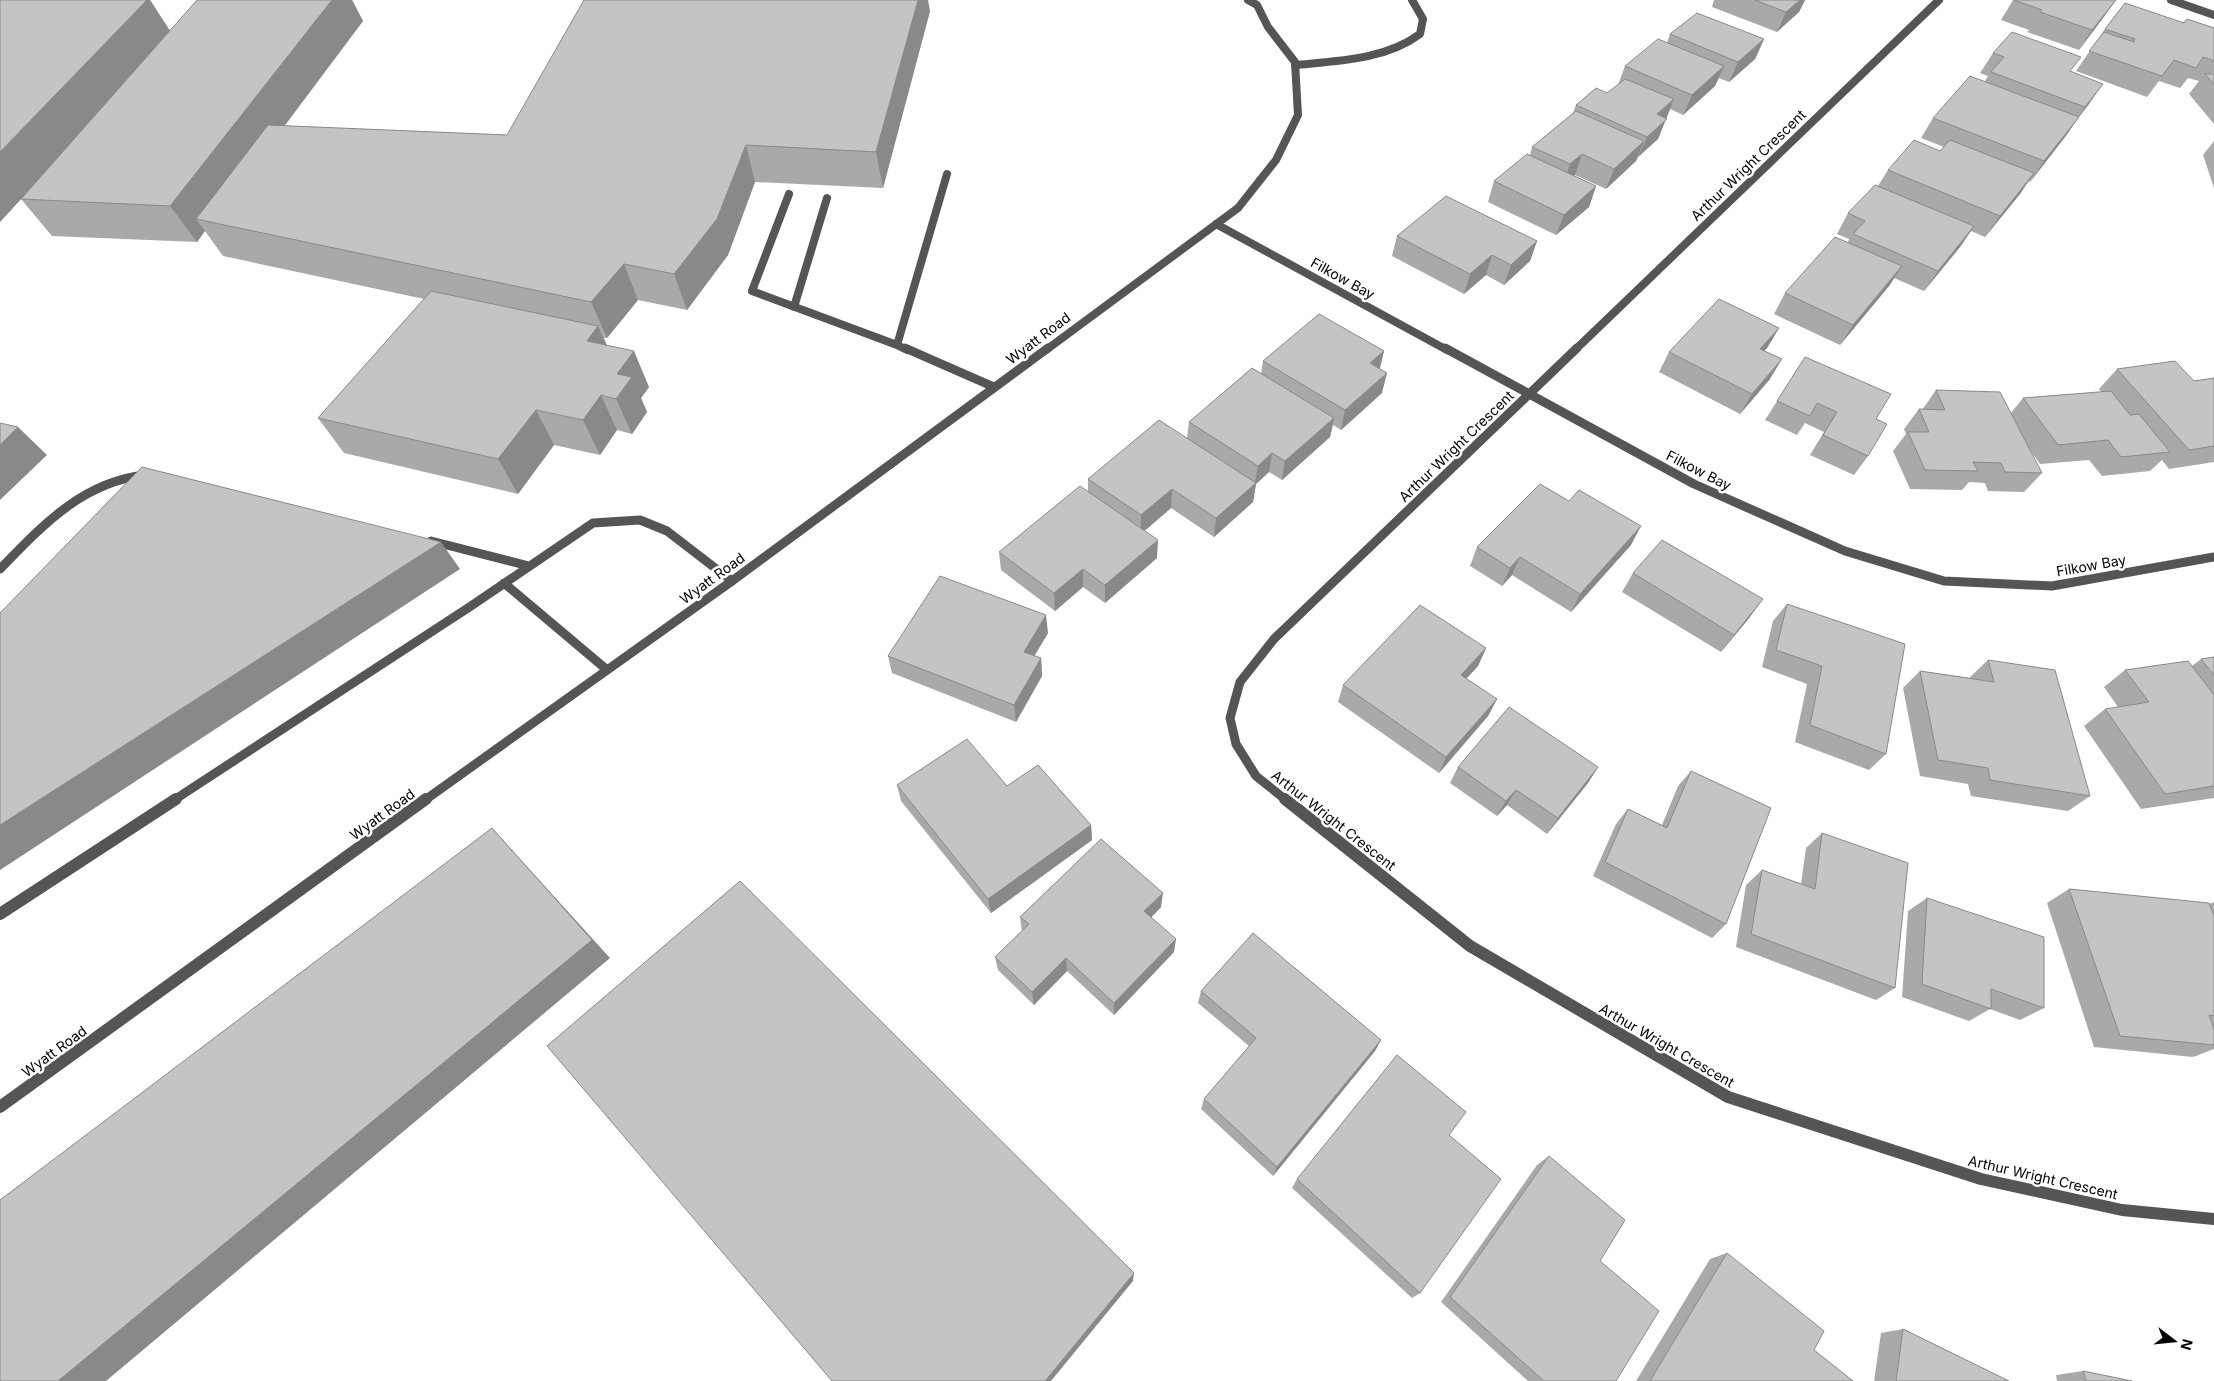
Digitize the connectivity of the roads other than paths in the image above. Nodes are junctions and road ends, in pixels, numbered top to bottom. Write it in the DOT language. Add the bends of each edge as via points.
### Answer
graph roads {
  1 [pos="1248,0"];
  2 [pos="1412,0"];
  3 [pos="1939,0"];
  4 [pos="2171,0"];
  5 [pos="2214,15"];
  6 [pos="1295,65"];
  7 [pos="947,174"];
  8 [pos="789,194"];
  9 [pos="827,198"];
  10 [pos="1216,224"];
  11 [pos="794,307"];
  12 [pos="897,345"];
  13 [pos="994,387"];
  14 [pos="1530,395"];
  15 [pos="156,474"];
  16 [pos="424,539"];
  17 [pos="2214,557"];
  18 [pos="529,566"];
  19 [pos="0,569"];
  20 [pos="732,581"];
  21 [pos="504,583"];
  22 [pos="606,669"];
  23 [pos="0,914"];
  24 [pos="0,1107"];
  25 [pos="2214,1219"];
  1 -- 6 [label="street, Wyatt Road" via="1257,5"];
  2 -- 6 [label="street" via="1419,7 1425,23 1421,33 1409,43 1393,51"];
  3 -- 14 [label="street, Arthur Wright Crescent"];
  4 -- 5 [label="street"];
  6 -- 10 [label="street, Wyatt Road" via="1298,115 1276,160 1238,208"];
  7 -- 12 [label="street"];
  8 -- 11 [label="street" via="752,291"];
  9 -- 11 [label="street"];
  10 -- 13 [label="street, Wyatt Road"];
  10 -- 14 [label="street, Filkow Bay"];
  11 -- 12 [label="street"];
  12 -- 13 [label="street"];
  13 -- 20 [label="street, Wyatt Road"];
  14 -- 17 [label="street, Filkow Bay" via="1694,484 1759,514 1845,551 1944,581 2052,586"];
  14 -- 25 [label="street, Arthur Wright Crescent" via="1274,639 1240,682 1230,718 1236,744 1256,776 1470,946 1728,1097 1981,1179 2122,1210"];
  15 -- 19 [label="street" via="123,478 91,492 42,526"];
  16 -- 18 [label="street"];
  18 -- 20 [label="street" via="593,523 640,520 667,531"];
  18 -- 21 [label="street"];
  20 -- 22 [label="street, Wyatt Road"];
  21 -- 22 [label="street"];
  21 -- 23 [label="street"];
  22 -- 24 [label="street, Wyatt Road"];
}
